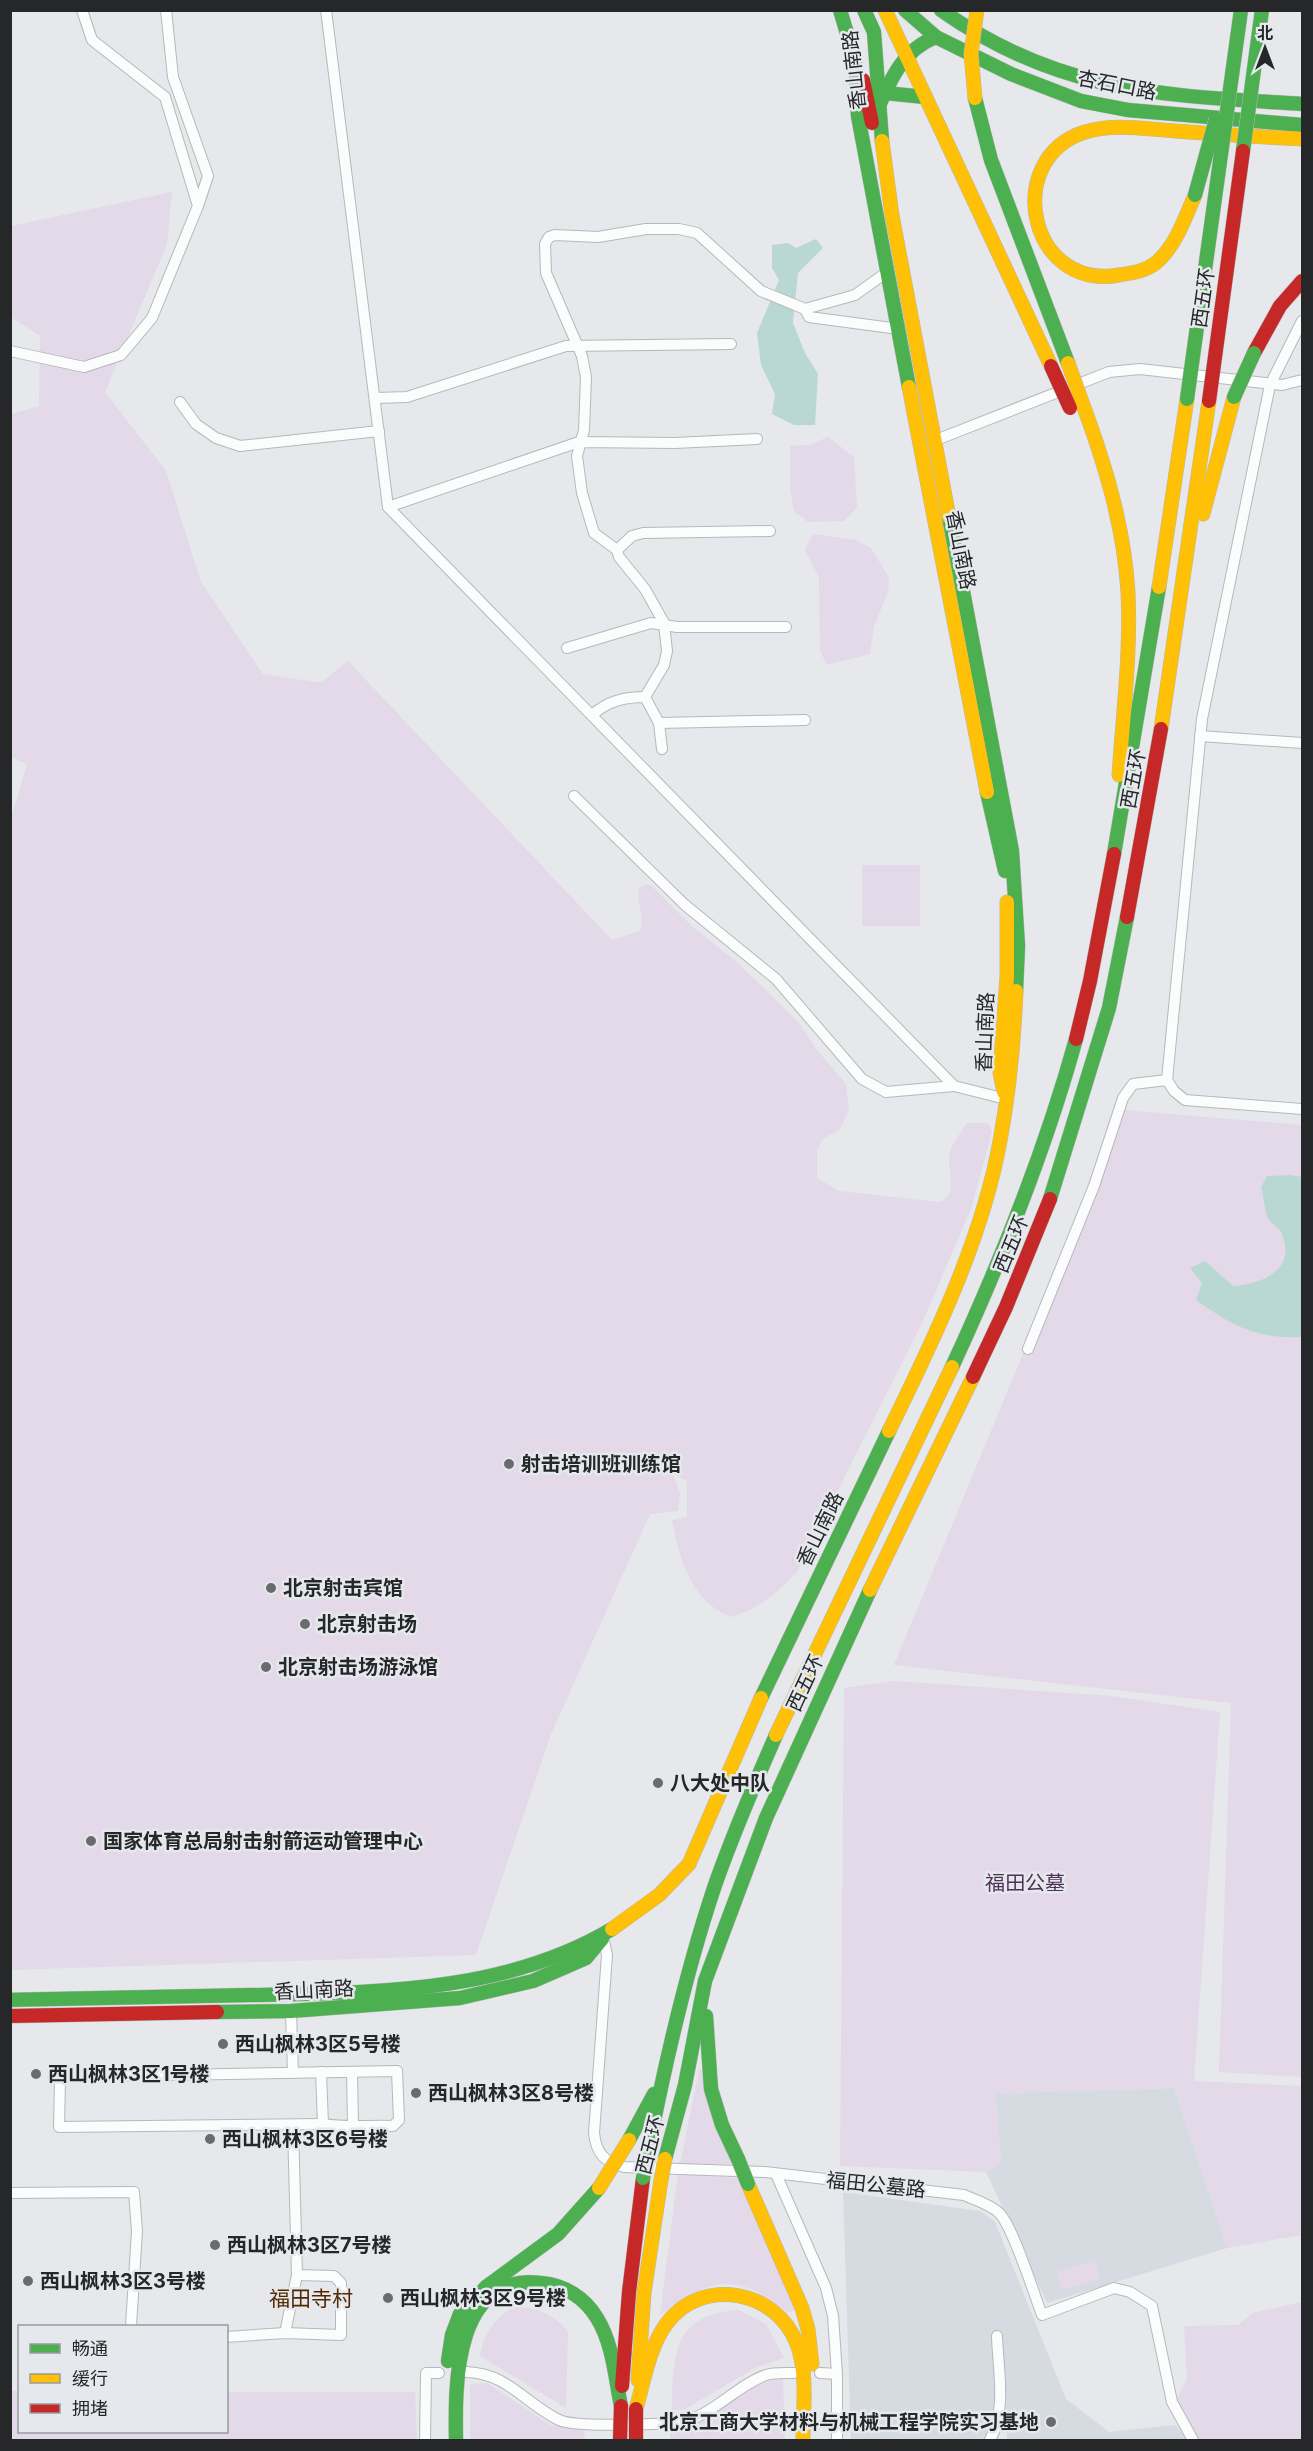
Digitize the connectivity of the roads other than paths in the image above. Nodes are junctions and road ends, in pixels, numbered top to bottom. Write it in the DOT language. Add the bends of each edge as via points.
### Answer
graph roads {
  1 [pos="82,10"];
  2 [pos="166,10"];
  3 [pos="326,10"];
  4 [pos="840,10"];
  5 [pos="846,10"];
  6 [pos="864,10"];
  7 [pos="885,10"];
  8 [pos="905,10"];
  9 [pos="941,10"];
  10 [pos="977,10"];
  11 [pos="1240,10"];
  12 [pos="1262,10"];
  13 [pos="936,37"];
  14 [pos="1236,42"];
  15 [pos="906,57"];
  16 [pos="885,93"];
  17 [pos="925,97"];
  18 [pos="1302,104"];
  19 [pos="878,108"];
  20 [pos="1302,125"];
  21 [pos="1302,139"];
  22 [pos="884,162"];
  23 [pos="198,206"];
  24 [pos="887,272"];
  25 [pos="1302,280"];
  26 [pos="802,308"];
  27 [pos="1302,321"];
  28 [pos="899,329"];
  29 [pos="731,344"];
  30 [pos="577,346"];
  31 [pos="10,351"];
  32 [pos="1302,380"];
  33 [pos="1270,385"];
  34 [pos="375,398"];
  35 [pos="180,402"];
  36 [pos="1076,405"];
  37 [pos="379,431"];
  38 [pos="757,439"];
  39 [pos="936,440"];
  40 [pos="579,442"];
  41 [pos="388,507"];
  42 [pos="770,531"];
  43 [pos="617,550"];
  44 [pos="1183,588"];
  45 [pos="664,623"];
  46 [pos="786,627"];
  47 [pos="567,648"];
  48 [pos="645,697"];
  49 [pos="592,715"];
  50 [pos="806,720"];
  51 [pos="659,723"];
  52 [pos="1200,736"];
  53 [pos="1302,742"];
  54 [pos="662,749"];
  55 [pos="574,796"];
  56 [pos="1114,853"];
  57 [pos="1167,1080"];
  58 [pos="954,1086"];
  59 [pos="1006,1099"];
  60 [pos="1302,1109"];
  61 [pos="1028,1349"];
  62 [pos="603,1937"];
  63 [pos="705,1981"];
  64 [pos="10,2000"];
  65 [pos="291,2011"];
  66 [pos="10,2016"];
  67 [pos="321,2072"];
  68 [pos="293,2073"];
  69 [pos="352,2073"];
  70 [pos="662,2079"];
  71 [pos="323,2124"];
  72 [pos="353,2124"];
  73 [pos="293,2126"];
  74 [pos="776,2174"];
  75 [pos="10,2193"];
  76 [pos="297,2275"];
  77 [pos="131,2325"];
  78 [pos="285,2333"];
  79 [pos="997,2336"];
  80 [pos="228,2337"];
  81 [pos="467,2372"];
  82 [pos="439,2373"];
  83 [pos="794,2373"];
  84 [pos="820,2373"];
  85 [pos="837,2374"];
  86 [pos="621,2406"];
  87 [pos="636,2409"];
  88 [pos="425,2440"];
  89 [pos="447,2440"];
  90 [pos="456,2440"];
  91 [pos="620,2440"];
  92 [pos="636,2440"];
  93 [pos="803,2440"];
  94 [pos="813,2440"];
  95 [pos="837,2440"];
  96 [pos="990,2440"];
  97 [pos="1193,2440"];
  1 -- 23 [label="street" via="92,40 165,97"];
  2 -- 23 [label="street" via="173,77 208,177"];
  3 -- 34 [label="street"];
  4 -- 24 [label="main road, 香山南路" via="855,60 858,116"];
  5 -- 22 [label="main road, 香山南路" via="861,57 873,127"];
  6 -- 19 [label="main road, 香山南路" via="874,32"];
  7 -- 15 [label="main road"];
  8 -- 13 [label="main road, 杏石口路"];
  9 -- 18 [label="main road, 杏石口路" via="1010,51 1078,79 1131,89"];
  10 -- 36 [label="main road, bridge" via="971,32 970,66 975,98 991,160 1068,363"];
  11 -- 14 [label="main road, 西五环, bridge"];
  12 -- 44 [label="main road, 西五环, bridge"];
  13 -- 15 [label="main road" via="921,41"];
  13 -- 20 [label="main road, 杏石口路" via="1011,74 1081,101 1194,117"];
  14 -- 21 [label="main road, bridge" via="1196,195 1176,237 1150,267 1118,279 1094,279 1067,270 1047,250 1034,219 1034,186 1045,160 1073,137 1106,127"];
  14 -- 56 [label="main road, 西五环, bridge" via="1141,710"];
  15 -- 16 [label="main road"];
  15 -- 17 [label="main road"];
  16 -- 17 [label="main road"];
  16 -- 19 [label="main road"];
  17 -- 36 [label="main road, bridge" via="1051,366"];
  19 -- 22 [label="main road, 香山南路"];
  22 -- 39 [label="main road, 香山南路"];
  23 -- 31 [label="street" via="152,318 121,355 84,367"];
  24 -- 26 [label="street" via="855,295"];
  24 -- 28 [label="main road, 香山南路"];
  25 -- 44 [label="main road, bridge" via="1280,306 1234,397"];
  26 -- 28 [label="street" via="809,317"];
  26 -- 30 [label="street" via="761,291 697,233 646,229 598,237 555,235 545,244 546,273"];
  27 -- 33 [label="street"];
  28 -- 59 [label="main road, 香山南路" via="1006,881 1008,949 1000,1073"];
  29 -- 30 [label="street"];
  30 -- 34 [label="street" via="566,346 407,397"];
  30 -- 40 [label="street" via="586,378 584,430"];
  32 -- 33 [label="street"];
  33 -- 39 [label="street" via="1140,369 1109,372"];
  33 -- 52 [label="street"];
  34 -- 37 [label="street"];
  35 -- 37 [label="street" via="196,424 240,446"];
  36 -- 56 [label="main road" via="1116,509 1125,565 1128,618"];
  37 -- 41 [label="street"];
  38 -- 40 [label="street"];
  39 -- 59 [label="main road, 香山南路" via="1012,851 1018,993"];
  40 -- 41 [label="street"];
  40 -- 43 [label="street" via="582,493 594,532"];
  41 -- 49 [label="street"];
  42 -- 43 [label="street" via="643,532"];
  43 -- 45 [label="street"];
  44 -- 63 [label="main road, 西五环" via="1137,869 1109,1008 1052,1192 1006,1307 826,1683 766,1818"];
  45 -- 46 [label="street" via="677,627"];
  45 -- 47 [label="street" via="651,623"];
  45 -- 48 [label="street" via="665,658"];
  48 -- 49 [label="street" via="622,698 601,706"];
  48 -- 51 [label="street"];
  49 -- 58 [label="street"];
  50 -- 51 [label="street"];
  51 -- 54 [label="street"];
  52 -- 53 [label="street"];
  52 -- 57 [label="street"];
  55 -- 58 [label="street" via="685,905 776,980 862,1079 886,1092"];
  56 -- 70 [label="main road, 西五环" via="1086,1002 1028,1185 985,1298 799,1683 739,1822 692,1961"];
  57 -- 60 [label="street" via="1185,1100"];
  57 -- 61 [label="street" via="1133,1084 1123,1098 1094,1186"];
  58 -- 59 [label="street"];
  59 -- 62 [label="main road, 香山南路" via="993,1176 954,1293 766,1684 689,1864 641,1911"];
  62 -- 64 [label="main road, 香山南路" via="505,1974 405,1990"];
  62 -- 65 [label="main road, 香山南路" via="586,1958 533,1981 460,1998"];
  62 -- 74 [label="street, 福田公墓路" via="607,1955 594,2133 603,2159 624,2167"];
  63 -- 87 [label="main road, 西五环, bridge" via="661,2180 644,2293"];
  63 -- 94 [label="main road, bridge" via="710,2085 723,2128 808,2329"];
  65 -- 66 [label="main road, 香山南路"];
  65 -- 68 [label="street"];
  67 -- 68 [label="street"];
  67 -- 69 [label="street"];
  67 -- 71 [label="street"];
  68 -- 73 [label="street" via="64,2078 60,2081 57,2119 59,2127"];
  69 -- 72 [label="street"];
  69 -- 72 [label="street" via="397,2070 399,2095 399,2120 393,2126"];
  70 -- 86 [label="main road, 西五环, bridge" via="643,2178"];
  70 -- 89 [label="main road, bridge" via="599,2188 558,2234 486,2287 460,2314 447,2365"];
  71 -- 72 [label="street" via="345,2128"];
  71 -- 73 [label="street"];
  73 -- 76 [label="street"];
  74 -- 85 [label="street" via="826,2288 833,2316"];
  74 -- 97 [label="street, 福田公墓路" via="964,2195 999,2212 1042,2315 1114,2288 1130,2292 1152,2306 1172,2402"];
  75 -- 77 [label="street" via="134,2192 137,2230"];
  76 -- 78 [label="street"];
  76 -- 78 [label="street" via="334,2276 341,2283 341,2335"];
  78 -- 80 [label="street"];
  79 -- 96 [label="street" via="1000,2406 997,2427"];
  81 -- 83 [label="street" via="500,2379 560,2421 585,2424 692,2420 765,2375"];
  82 -- 88 [label="street" via="426,2373"];
  84 -- 85 [label="street"];
  85 -- 95 [label="street"];
  86 -- 90 [label="main road" via="610,2356 594,2312 572,2291 555,2284 518,2284 484,2304 471,2322 460,2350"];
  86 -- 91 [label="main road, 西五环, bridge"];
  87 -- 92 [label="main road, 西五环, bridge"];
  87 -- 93 [label="main road" via="657,2346 667,2323 678,2311 710,2294 742,2295 757,2300 782,2318 797,2342"];
}
